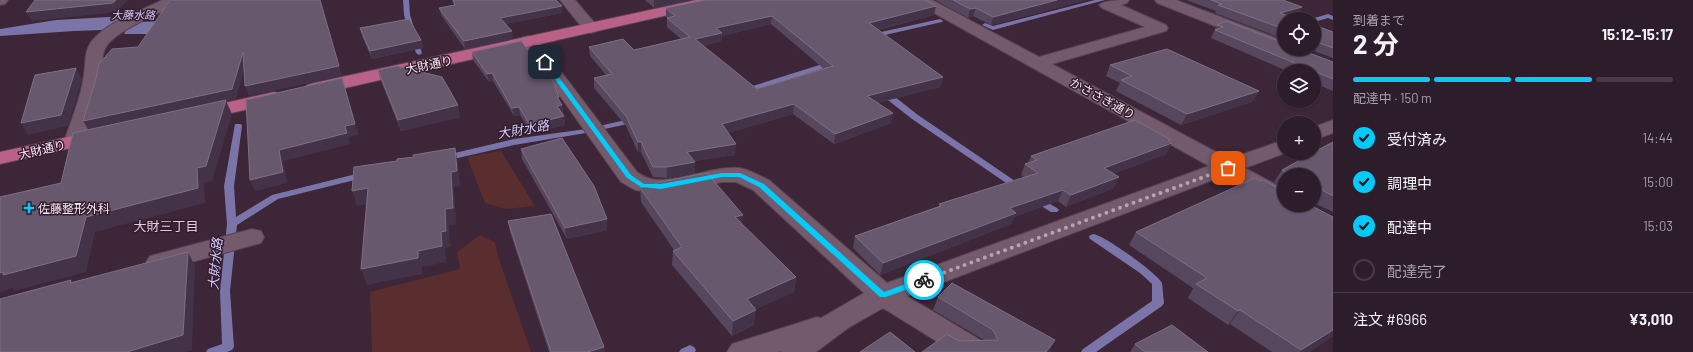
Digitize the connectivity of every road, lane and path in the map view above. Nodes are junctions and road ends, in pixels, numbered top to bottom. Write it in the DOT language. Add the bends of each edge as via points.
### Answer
graph roads {
  1 [pos="174,0"];
  2 [pos="567,0"];
  3 [pos="717,0"];
  4 [pos="921,0"];
  5 [pos="1122,0"];
  6 [pos="1162,0"];
  7 [pos="591,28"];
  8 [pos="529,41"];
  9 [pos="1277,44"];
  10 [pos="1038,62"];
  11 [pos="181,118"];
  12 [pos="1333,126"];
  13 [pos="1321,131"];
  14 [pos="120,132"];
  15 [pos="74,142"];
  16 [pos="1277,149"];
  17 [pos="0,158"];
  18 [pos="1228,168"];
  19 [pos="1277,194"];
  20 [pos="252,237"];
  21 [pos="134,269"];
  22 [pos="883,295"];
  23 [pos="838,321"];
  24 [pos="742,352"];
  25 [pos="795,352"];
  26 [pos="977,352"];
  1 -- 15 [label="street" via="114,30 97,46 85,110"];
  2 -- 7 [label="street"];
  3 -- 7 [label="main road, 大財通り"];
  4 -- 10 [label="street, かささぎ通り"];
  5 -- 10 [label="street" via="1107,5 1160,28"];
  6 -- 9 [label="street"];
  7 -- 8 [label="main road, 大財通り"];
  8 -- 11 [label="main road, 大財通り"];
  8 -- 22 [label="street" via="629,177 643,186 661,186 722,175 740,175 761,185"];
  10 -- 18 [label="street, かささぎ通り"];
  12 -- 13 [label="street"];
  14 -- 15 [label="main road, 大財通り"];
  15 -- 17 [label="main road, 大財通り"];
  16 -- 18 [label="street"];
  18 -- 19 [label="street, かささぎ通り"];
  18 -- 22 [label="street"];
  20 -- 21 [label="street"];
  22 -- 23 [label="street"];
  22 -- 26 [label="street"];
  23 -- 24 [label="street"];
  23 -- 25 [label="street"];
}
